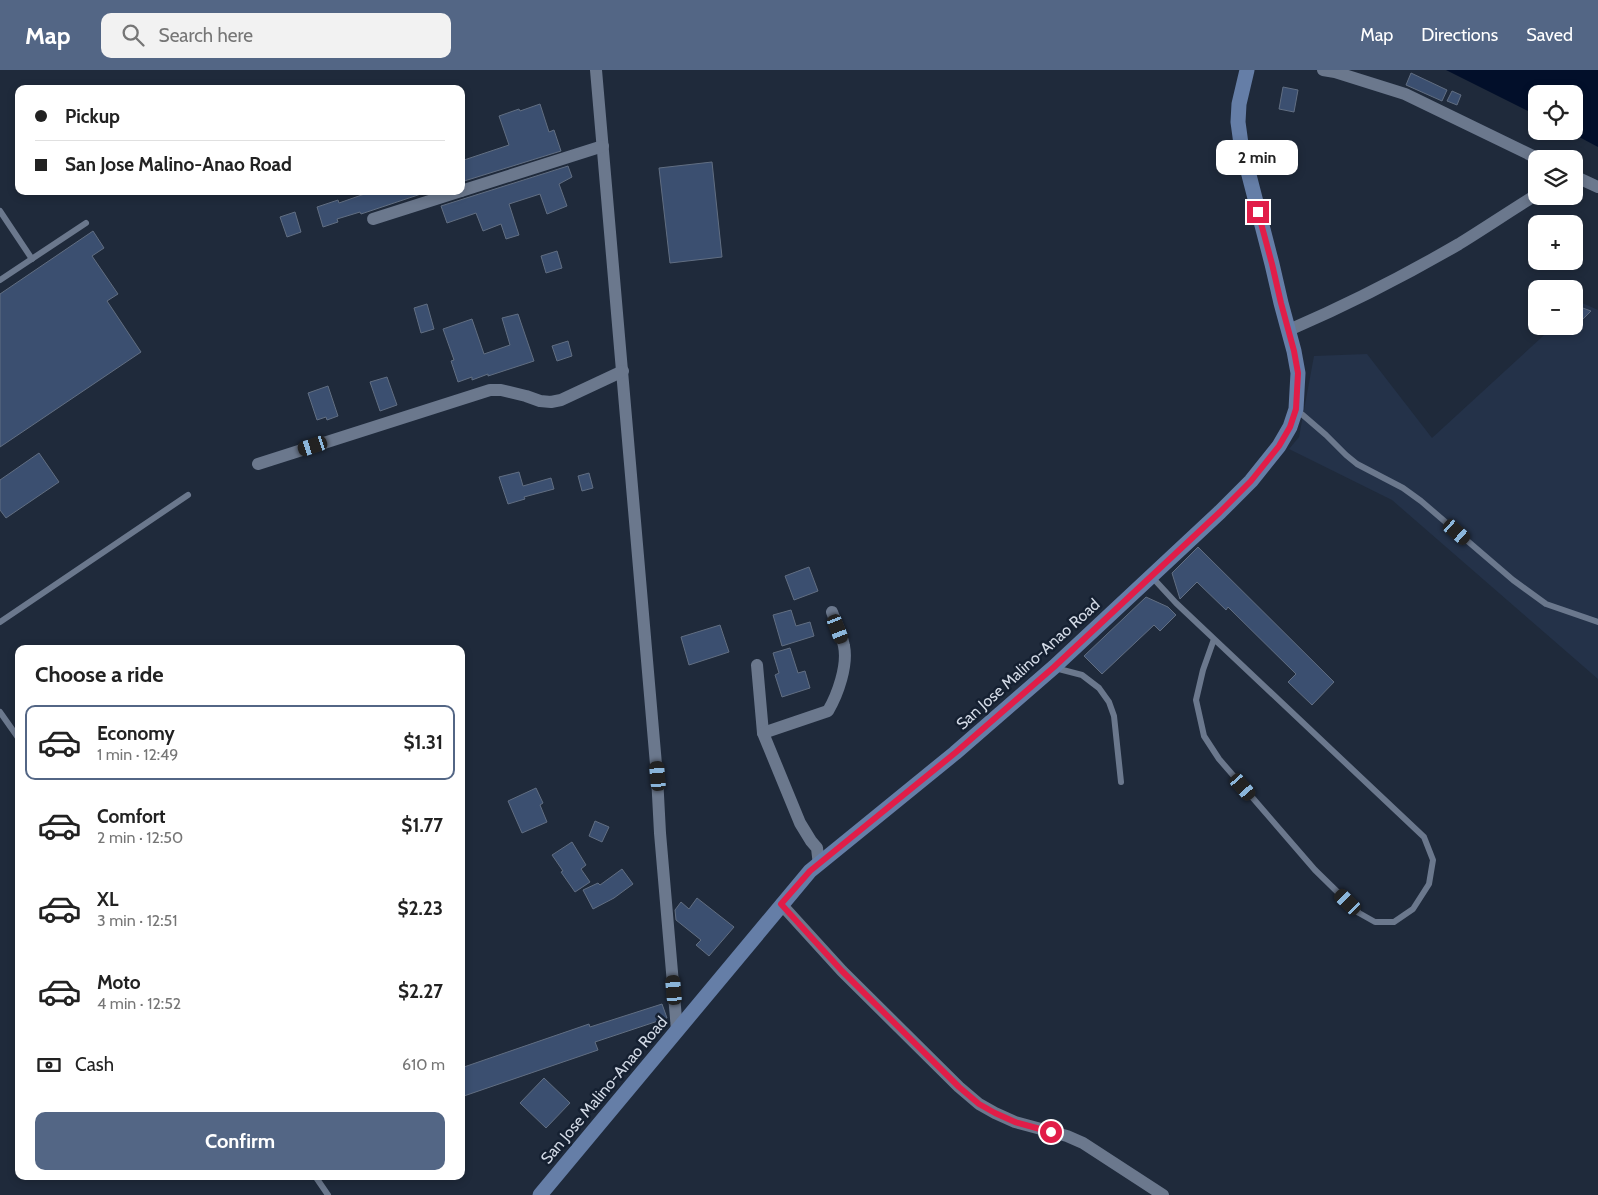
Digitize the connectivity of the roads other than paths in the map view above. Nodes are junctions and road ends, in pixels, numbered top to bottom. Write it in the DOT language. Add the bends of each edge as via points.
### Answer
graph roads {
  1 [pos="596,70"];
  2 [pos="1247,70"];
  3 [pos="1323,70"];
  4 [pos="603,146"];
  5 [pos="1528,154"];
  6 [pos="1583,182"];
  7 [pos="1598,187"];
  8 [pos="465,190"];
  9 [pos="448,195"];
  10 [pos="1528,200"];
  11 [pos="0,211"];
  12 [pos="373,219"];
  13 [pos="86,223"];
  14 [pos="32,259"];
  15 [pos="0,280"];
  16 [pos="1289,330"];
  17 [pos="623,371"];
  18 [pos="1296,409"];
  19 [pos="258,464"];
  20 [pos="188,495"];
  21 [pos="1151,576"];
  22 [pos="832,612"];
  23 [pos="0,622"];
  24 [pos="1598,622"];
  25 [pos="1214,639"];
  26 [pos="757,665"];
  27 [pos="1054,667"];
  28 [pos="0,712"];
  29 [pos="15,733"];
  30 [pos="762,733"];
  31 [pos="1121,782"];
  32 [pos="819,865"];
  33 [pos="781,904"];
  34 [pos="677,1030"];
  35 [pos="318,1180"];
  36 [pos="328,1195"];
  37 [pos="540,1195"];
  38 [pos="1163,1195"];
  1 -- 4 [label="street"];
  2 -- 16 [label="main road, San Jose Malino-Anao Road" via="1239,104 1241,144"];
  3 -- 5 [label="street" via="1405,94"];
  4 -- 8 [label="street"];
  4 -- 17 [label="street"];
  6 -- 7 [label="street"];
  9 -- 12 [label="street"];
  10 -- 16 [label="street" via="1436,256 1337,310"];
  11 -- 14 [label="lane"];
  13 -- 14 [label="lane"];
  14 -- 15 [label="lane"];
  16 -- 18 [label="main road, San Jose Malino-Anao Road" via="1298,373"];
  17 -- 19 [label="street" via="551,402 540,402 501,390 484,391"];
  17 -- 34 [label="street"];
  18 -- 21 [label="main road, San Jose Malino-Anao Road" via="1290,427 1267,462 1220,512"];
  18 -- 24 [label="lane" via="1357,464 1422,501 1513,580 1546,604"];
  20 -- 23 [label="lane"];
  21 -- 25 [label="lane"];
  21 -- 27 [label="main road, San Jose Malino-Anao Road"];
  22 -- 30 [label="street" via="845,655 834,701 828,710"];
  25 -- 25 [label="lane" via="1424,837 1432,860 1430,884 1413,909 1394,922 1375,922 1359,913 1315,870 1219,759 1204,736 1196,700 1202,670"];
  26 -- 30 [label="street"];
  27 -- 31 [label="lane" via="1082,675 1099,688 1109,702 1114,716"];
  27 -- 32 [label="main road, San Jose Malino-Anao Road"];
  28 -- 29 [label="lane"];
  30 -- 32 [label="street" via="800,823 817,848"];
  32 -- 33 [label="main road, San Jose Malino-Anao Road"];
  33 -- 34 [label="main road, San Jose Malino-Anao Road"];
  33 -- 38 [label="street" via="842,971 979,1104 1015,1122 1083,1143"];
  34 -- 37 [label="main road, San Jose Malino-Anao Road"];
  35 -- 36 [label="lane"];
}
